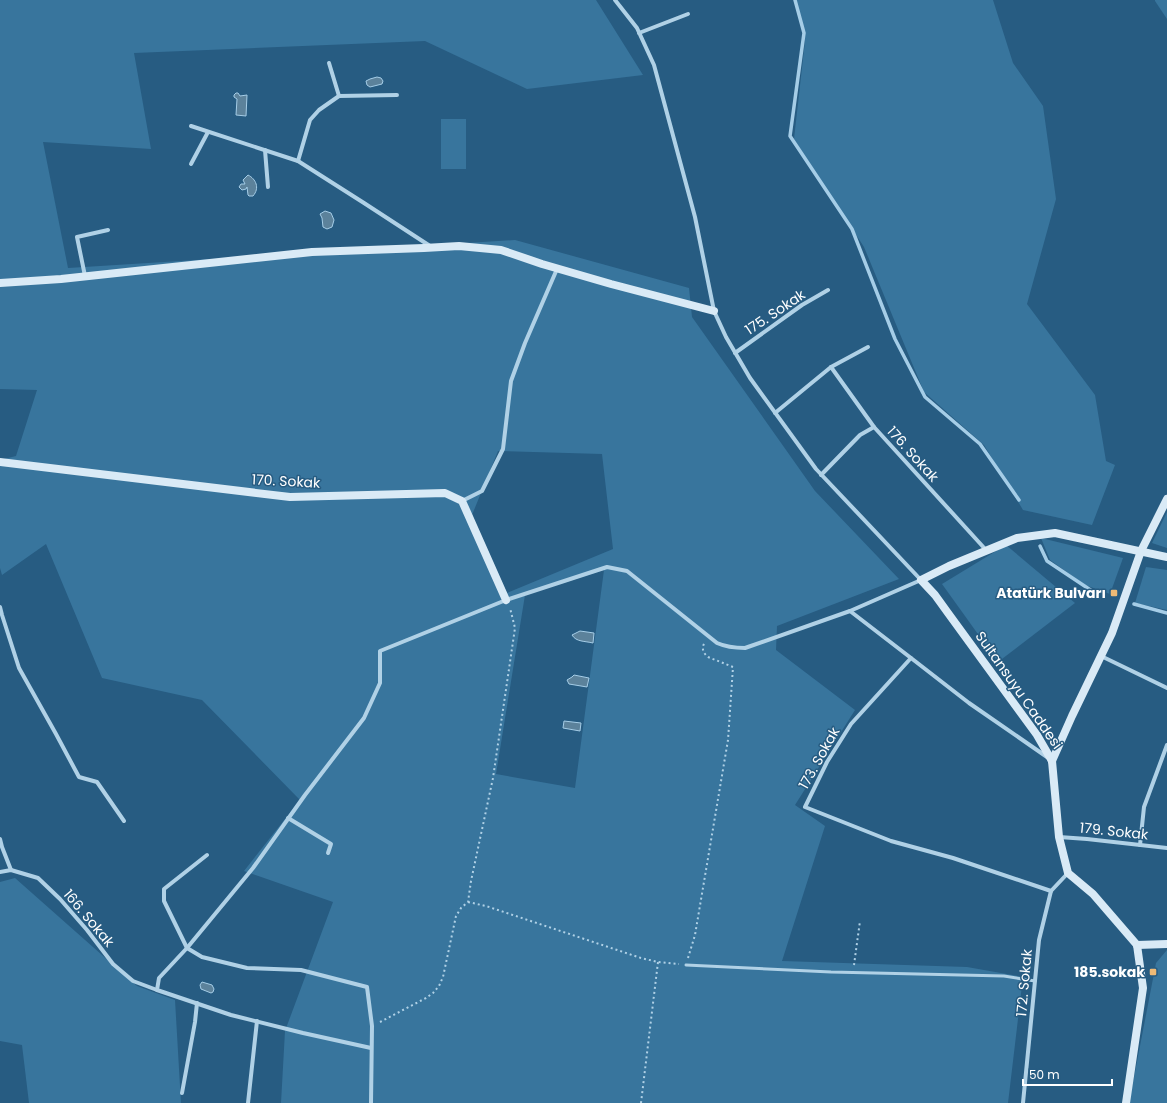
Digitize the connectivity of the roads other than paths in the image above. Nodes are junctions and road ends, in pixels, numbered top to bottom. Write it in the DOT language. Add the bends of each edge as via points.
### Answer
graph roads {
  1 [pos="615,0"];
  2 [pos="688,14"];
  3 [pos="639,33"];
  4 [pos="329,63"];
  5 [pos="397,95"];
  6 [pos="339,96"];
  7 [pos="191,126"];
  8 [pos="208,132"];
  9 [pos="265,150"];
  10 [pos="298,161"];
  11 [pos="191,164"];
  12 [pos="268,187"];
  13 [pos="108,230"];
  14 [pos="432,248"];
  15 [pos="557,268"];
  16 [pos="85,276"];
  17 [pos="0,283"];
  18 [pos="828,290"];
  19 [pos="714,311"];
  20 [pos="868,347"];
  21 [pos="735,353"];
  22 [pos="831,367"];
  23 [pos="775,413"];
  24 [pos="874,427"];
  25 [pos="0,462"];
  26 [pos="821,475"];
  27 [pos="1167,499"];
  28 [pos="462,501"];
  29 [pos="986,550"];
  30 [pos="1141,551"];
  31 [pos="1167,557"];
  32 [pos="921,580"];
  33 [pos="506,600"];
  34 [pos="0,607"];
  35 [pos="850,611"];
  36 [pos="1101,656"];
  37 [pos="911,658"];
  38 [pos="1167,688"];
  39 [pos="1167,745"];
  40 [pos="1052,761"];
  41 [pos="288,818"];
  42 [pos="124,821"];
  43 [pos="1059,837"];
  44 [pos="0,839"];
  45 [pos="1140,845"];
  46 [pos="1167,848"];
  47 [pos="328,853"];
  48 [pos="207,855"];
  49 [pos="11,870"];
  50 [pos="0,872"];
  51 [pos="1068,873"];
  52 [pos="1051,891"];
  53 [pos="1167,944"];
  54 [pos="1137,945"];
  55 [pos="187,948"];
  56 [pos="686,965"];
  57 [pos="1035,981"];
  58 [pos="157,990"];
  59 [pos="197,1003"];
  60 [pos="257,1021"];
  61 [pos="372,1048"];
  62 [pos="182,1093"];
  63 [pos="248,1103"];
  64 [pos="371,1103"];
  65 [pos="1023,1103"];
  66 [pos="1126,1103"];
  1 -- 3 [label="street"];
  2 -- 3 [label="street"];
  3 -- 19 [label="street" via="654,65 695,217"];
  4 -- 6 [label="street"];
  5 -- 6 [label="street"];
  6 -- 10 [label="street" via="310,120"];
  7 -- 8 [label="street"];
  8 -- 9 [label="street"];
  8 -- 11 [label="street"];
  9 -- 10 [label="street"];
  9 -- 12 [label="street"];
  10 -- 14 [label="street"];
  13 -- 16 [label="street" via="77,237"];
  14 -- 15 [label="street" via="459,246 501,250"];
  14 -- 16 [label="street" via="312,252"];
  15 -- 19 [label="street"];
  15 -- 28 [label="street" via="511,381 503,449 482,491"];
  16 -- 17 [label="street"];
  18 -- 21 [label="street, 175. Sokak" via="802,304"];
  19 -- 21 [label="street"];
  20 -- 22 [label="street"];
  21 -- 23 [label="street"];
  22 -- 23 [label="street"];
  22 -- 24 [label="street, 176. Sokak"];
  23 -- 26 [label="street"];
  24 -- 26 [label="street" via="860,435"];
  24 -- 29 [label="street, 176. Sokak"];
  25 -- 28 [label="street, 170. Sokak" via="290,497 444,493"];
  26 -- 32 [label="street"];
  27 -- 30 [label="street"];
  28 -- 33 [label="street"];
  29 -- 30 [label="street" via="1017,538 1055,533"];
  29 -- 32 [label="street"];
  30 -- 31 [label="street"];
  30 -- 36 [label="street" via="1112,633"];
  32 -- 35 [label="street"];
  32 -- 40 [label="street, Sultansuyu Caddesi" via="935,595 1037,735"];
  33 -- 35 [label="street" via="607,567 627,571 717,643 734,648 745,648"];
  33 -- 41 [label="street" via="380,651 380,683 364,718"];
  34 -- 42 [label="street" via="19,668 79,777 97,782"];
  35 -- 37 [label="street"];
  36 -- 38 [label="street"];
  36 -- 40 [label="street"];
  37 -- 40 [label="street" via="969,703"];
  37 -- 52 [label="street, 173. Sokak" via="851,724 827,762 804,807 891,841 953,858"];
  39 -- 45 [label="street" via="1144,807"];
  40 -- 43 [label="street, Sultansuyu Caddesi"];
  41 -- 47 [label="street" via="331,844"];
  41 -- 55 [label="street" via="253,868"];
  43 -- 45 [label="street, 179. Sokak"];
  43 -- 51 [label="street, Sultansuyu Caddesi"];
  44 -- 49 [label="street"];
  45 -- 46 [label="street, 179. Sokak"];
  48 -- 55 [label="street" via="164,889 164,901"];
  49 -- 50 [label="street, 166. Sokak"];
  49 -- 58 [label="street, 166. Sokak" via="38,878 60,898 113,964 133,980"];
  51 -- 52 [label="street, 172. Sokak"];
  51 -- 54 [label="street" via="1093,894"];
  52 -- 57 [label="street, 172. Sokak" via="1039,940"];
  53 -- 54 [label="street"];
  54 -- 66 [label="street" via="1144,988"];
  55 -- 58 [label="street" via="159,978"];
  55 -- 61 [label="street" via="202,957 248,968 301,970 367,987"];
  56 -- 57 [label="lane" via="853,973 1004,976"];
  57 -- 65 [label="street, 172. Sokak"];
  58 -- 59 [label="street, 166. Sokak"];
  59 -- 60 [label="street, 166. Sokak"];
  59 -- 62 [label="street"];
  60 -- 61 [label="street, 166. Sokak"];
  60 -- 63 [label="street"];
  61 -- 64 [label="street"];
}
